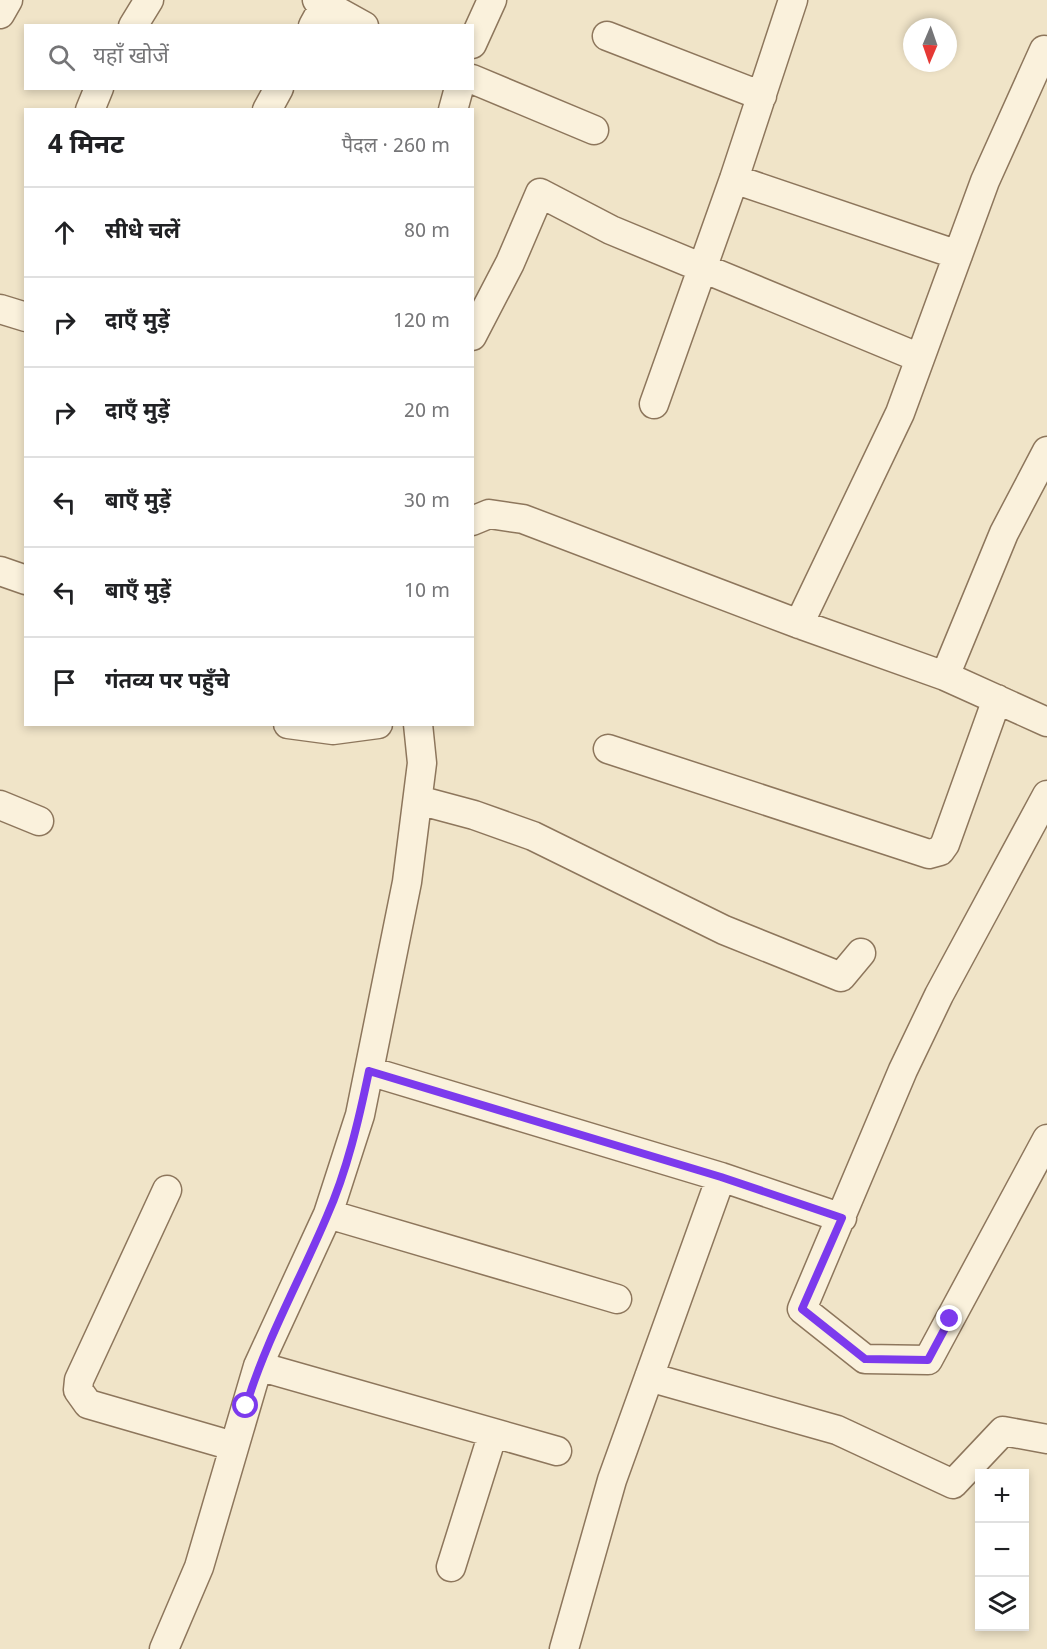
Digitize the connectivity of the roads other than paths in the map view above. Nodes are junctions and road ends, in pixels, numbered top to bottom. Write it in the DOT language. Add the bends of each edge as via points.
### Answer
graph roads {
  1 [pos="8,0"];
  2 [pos="149,0"];
  3 [pos="492,0"];
  4 [pos="793,0"];
  5 [pos="0,14"];
  6 [pos="134,24"];
  7 [pos="607,36"];
  8 [pos="474,40"];
  9 [pos="1044,50"];
  10 [pos="474,80"];
  11 [pos="98,90"];
  12 [pos="278,90"];
  13 [pos="458,90"];
  14 [pos="762,96"];
  15 [pos="91,108"];
  16 [pos="268,108"];
  17 [pos="454,108"];
  18 [pos="594,130"];
  19 [pos="734,179"];
  20 [pos="958,255"];
  21 [pos="703,267"];
  22 [pos="474,332"];
  23 [pos="920,358"];
  24 [pos="654,404"];
  25 [pos="1047,451"];
  26 [pos="474,521"];
  27 [pos="0,571"];
  28 [pos="24,579"];
  29 [pos="799,624"];
  30 [pos="945,676"];
  31 [pos="997,699"];
  32 [pos="1047,722"];
  33 [pos="303,726"];
  34 [pos="363,726"];
  35 [pos="418,726"];
  36 [pos="608,749"];
  37 [pos="1047,795"];
  38 [pos="418,800"];
  39 [pos="0,805"];
  40 [pos="39,821"];
  41 [pos="861,952"];
  42 [pos="369,1071"];
  43 [pos="1047,1139"];
  44 [pos="721,1177"];
  45 [pos="167,1190"];
  46 [pos="328,1214"];
  47 [pos="842,1218"];
  48 [pos="617,1299"];
  49 [pos="258,1366"];
  50 [pos="650,1377"];
  51 [pos="493,1433"];
  52 [pos="1047,1439"];
  53 [pos="233,1446"];
  54 [pos="557,1451"];
  55 [pos="451,1567"];
  56 [pos="164,1649"];
  57 [pos="564,1649"];
  1 -- 5 [label="street"];
  2 -- 6 [label="street"];
  3 -- 8 [label="street"];
  4 -- 14 [label="street"];
  7 -- 14 [label="street"];
  9 -- 20 [label="street" via="985,181"];
  10 -- 18 [label="street"];
  11 -- 15 [label="street"];
  12 -- 16 [label="street"];
  13 -- 17 [label="street"];
  14 -- 19 [label="street"];
  19 -- 20 [label="street"];
  19 -- 21 [label="street"];
  20 -- 23 [label="street"];
  21 -- 22 [label="street" via="611,230 540,193"];
  21 -- 23 [label="street"];
  21 -- 24 [label="street"];
  23 -- 29 [label="street" via="900,413"];
  25 -- 30 [label="street" via="1005,533"];
  26 -- 29 [label="street" via="489,514 523,519"];
  27 -- 28 [label="street"];
  29 -- 30 [label="street"];
  30 -- 31 [label="street"];
  31 -- 32 [label="street"];
  31 -- 36 [label="street" via="945,844 940,851 929,854"];
  33 -- 34 [label="street" via="333,730"];
  35 -- 38 [label="street" via="422,763"];
  37 -- 47 [label="street" via="939,995 903,1070"];
  38 -- 41 [label="street" via="533,836 724,930 841,977"];
  38 -- 42 [label="street" via="407,882"];
  39 -- 40 [label="street"];
  42 -- 44 [label="street"];
  42 -- 46 [label="street" via="360,1115"];
  43 -- 47 [label="street" via="928,1360 865,1359 802,1309"];
  44 -- 47 [label="street"];
  44 -- 50 [label="street"];
  45 -- 53 [label="street" via="79,1380 78,1390 88,1404"];
  46 -- 48 [label="street"];
  46 -- 49 [label="street"];
  49 -- 51 [label="street"];
  49 -- 53 [label="street"];
  50 -- 52 [label="street" via="837,1430 953,1484 1003,1431"];
  50 -- 57 [label="street" via="612,1480"];
  51 -- 54 [label="street"];
  51 -- 55 [label="street"];
  53 -- 56 [label="street" via="199,1567"];
}
